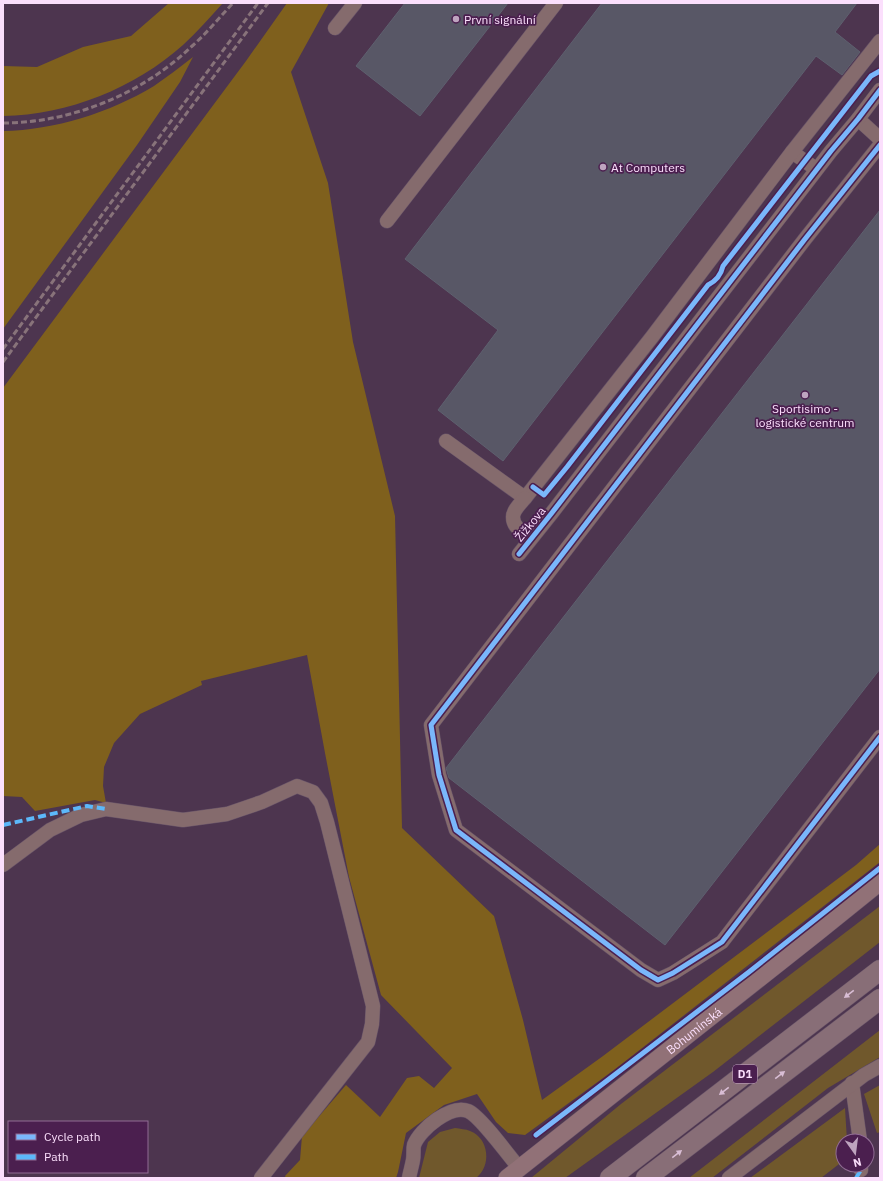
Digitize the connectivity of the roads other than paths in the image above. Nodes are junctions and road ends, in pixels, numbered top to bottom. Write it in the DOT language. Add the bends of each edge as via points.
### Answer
graph roads {
  1 [pos="355,3"];
  2 [pos="556,3"];
  3 [pos="335,28"];
  4 [pos="880,41"];
  5 [pos="880,83"];
  6 [pos="880,90"];
  7 [pos="858,119"];
  8 [pos="880,139"];
  9 [pos="880,144"];
  10 [pos="831,151"];
  11 [pos="792,152"];
  12 [pos="816,169"];
  13 [pos="387,221"];
  14 [pos="446,441"];
  15 [pos="525,498"];
  16 [pos="551,514"];
  17 [pos="519,554"];
  18 [pos="880,737"];
  19 [pos="3,864"];
  20 [pos="880,882"];
  21 [pos="880,970"];
  22 [pos="880,999"];
  23 [pos="880,1066"];
  24 [pos="852,1083"];
  25 [pos="859,1133"];
  26 [pos="513,1173"];
  27 [pos="261,1178"];
  28 [pos="409,1178"];
  29 [pos="610,1178"];
  30 [pos="646,1178"];
  31 [pos="729,1178"];
  1 -- 3 [label="street"];
  2 -- 13 [label="street"];
  4 -- 11 [label="street"];
  5 -- 10 [label="street" via="871,87 831,137"];
  6 -- 7 [label="street, Žižkova"];
  7 -- 8 [label="street"];
  7 -- 10 [label="street, Žižkova"];
  9 -- 18 [label="street" via="431,725 439,774 456,830 641,970 658,980 722,942"];
  10 -- 12 [label="street, Žižkova"];
  11 -- 12 [label="street"];
  11 -- 15 [label="street" via="652,337"];
  12 -- 16 [label="street, Žižkova"];
  14 -- 15 [label="street"];
  15 -- 16 [label="street" via="513,516 519,529 530,531"];
  16 -- 17 [label="street, Žižkova"];
  19 -- 27 [label="street" via="50,830 81,815 106,809 183,820 227,814 297,786 313,792 327,822 373,1006 372,1024 368,1042"];
  20 -- 26 [label="main road, Bohumínská"];
  21 -- 29 [label="highway, D1, one-way"];
  30 -- 22 [label="highway, D1, one-way"];
  23 -- 24 [label="street"];
  24 -- 25 [label="street"];
  24 -- 31 [label="street"];
  26 -- 28 [label="street" via="478,1119 468,1111 453,1110 436,1119 414,1144"];
}
